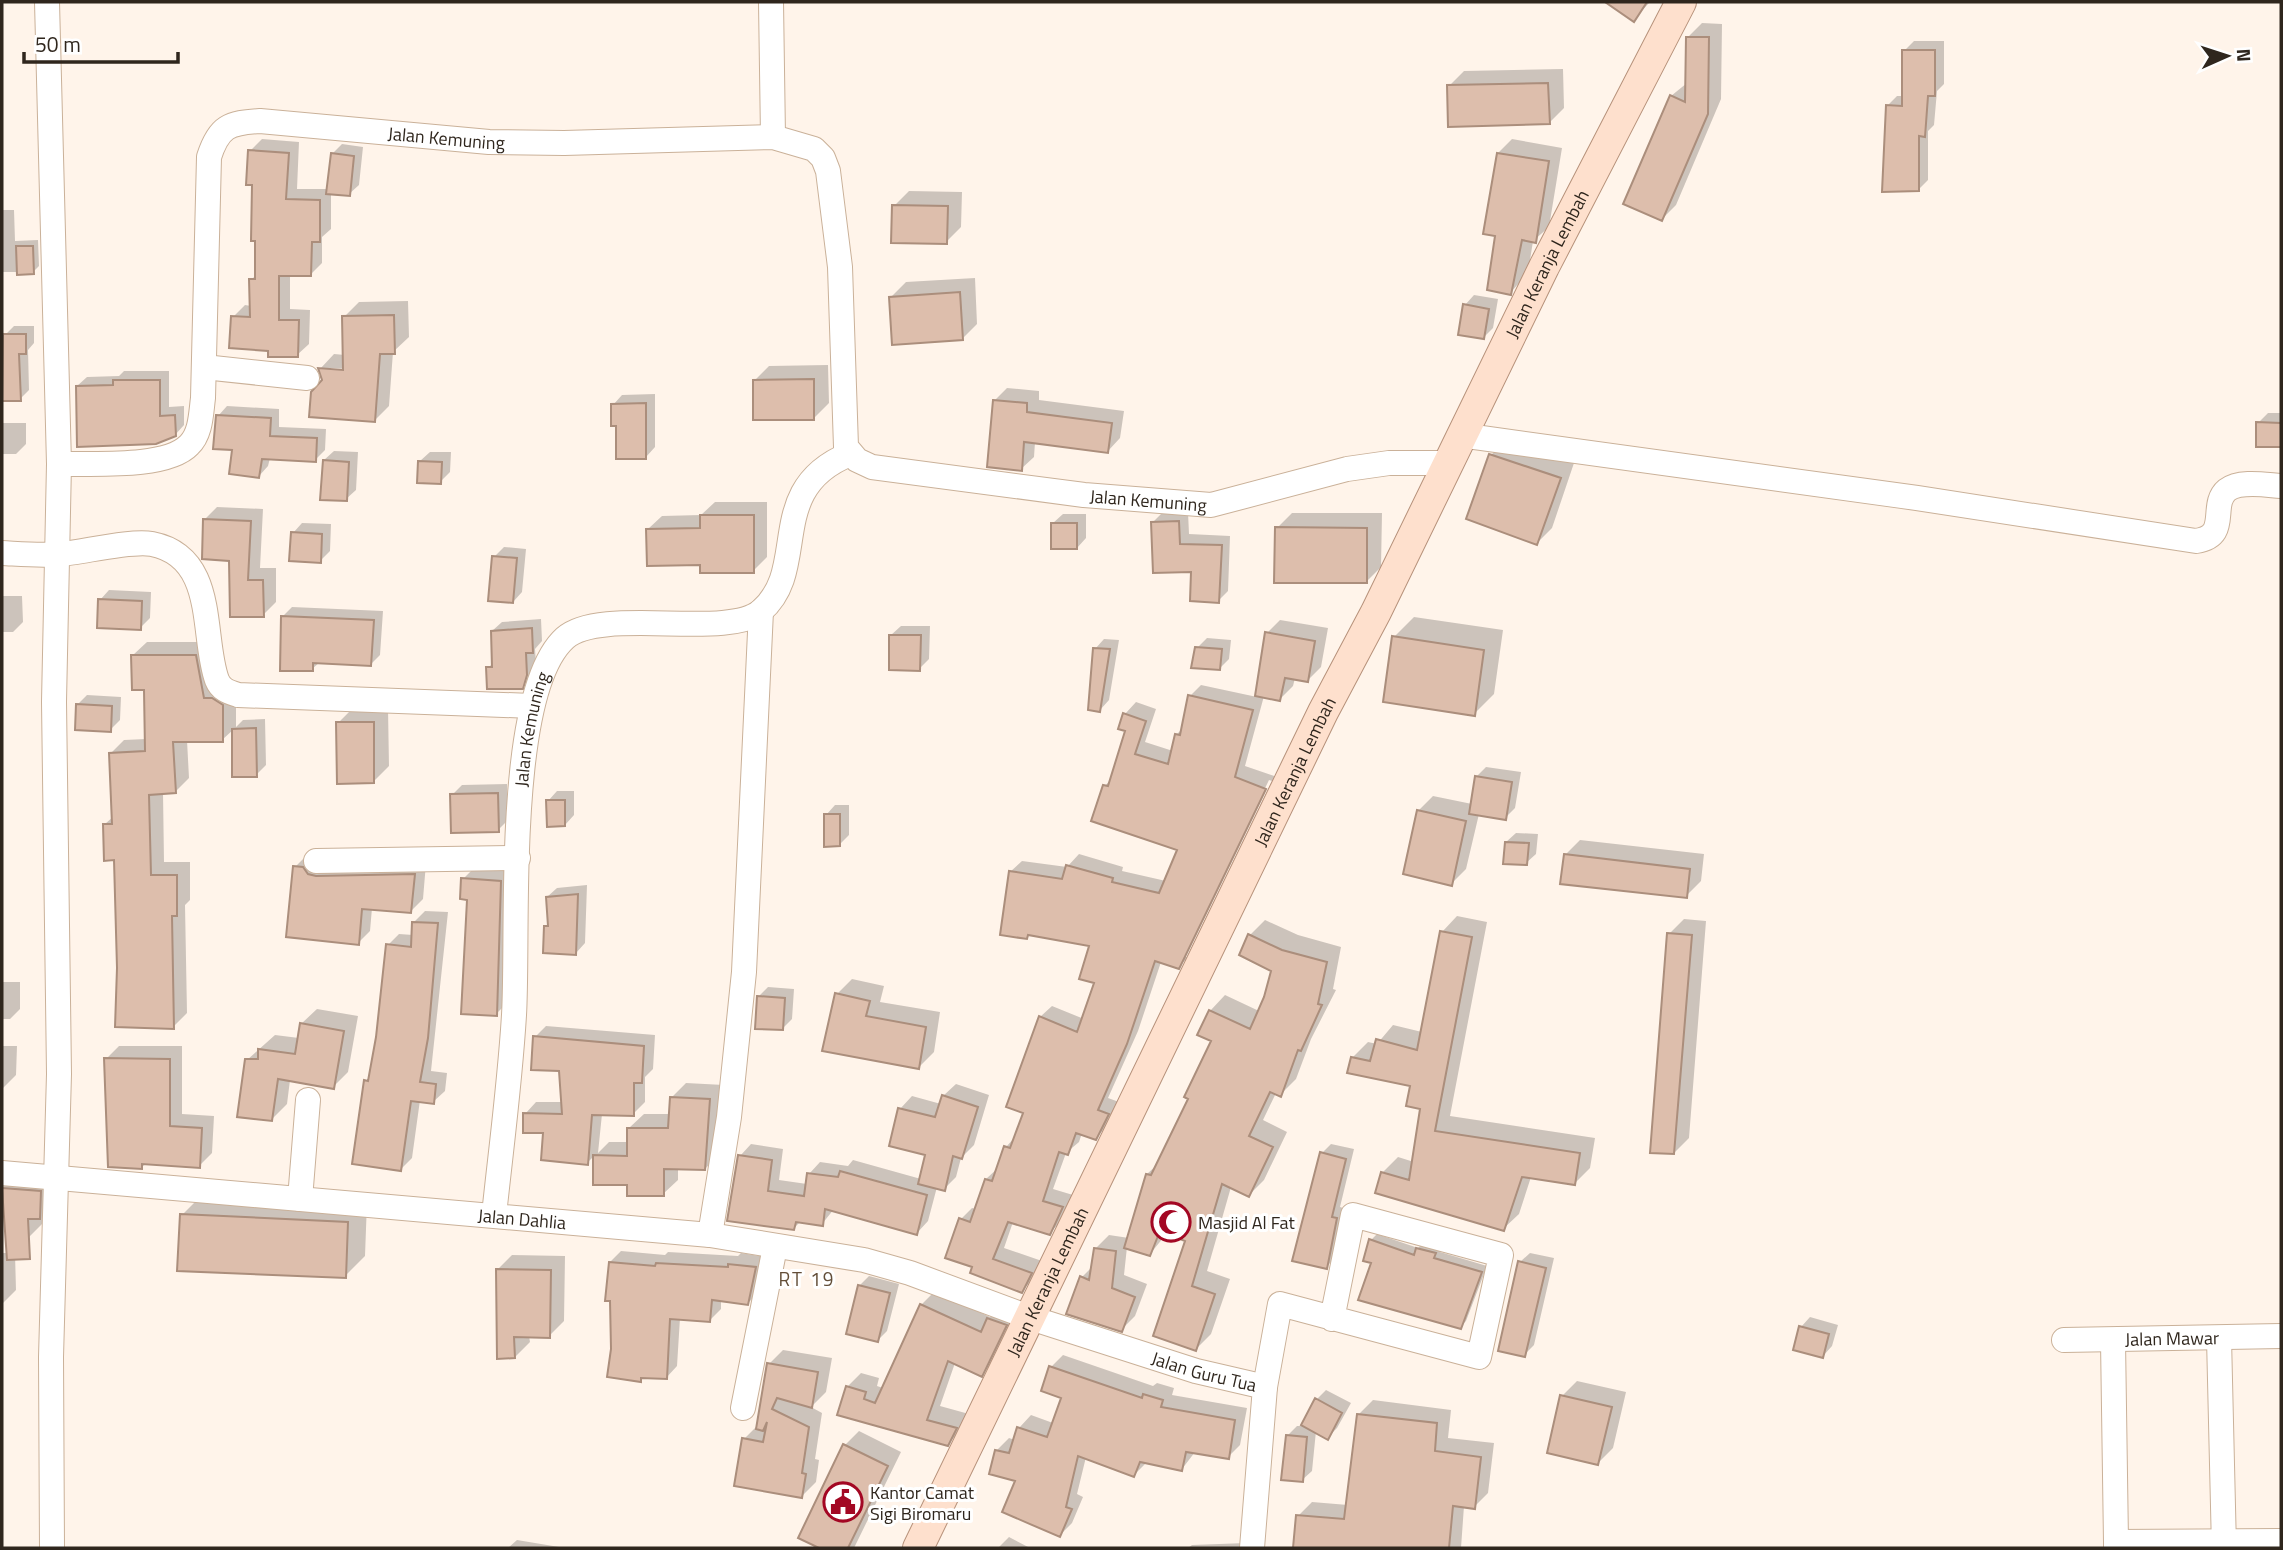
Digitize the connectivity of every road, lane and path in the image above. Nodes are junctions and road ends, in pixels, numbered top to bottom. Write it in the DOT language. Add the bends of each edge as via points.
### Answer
graph roads {
  1 [pos="47,2"];
  2 [pos="771,2"];
  3 [pos="1681,2"];
  4 [pos="774,137"];
  5 [pos="204,367"];
  6 [pos="307,379"];
  7 [pos="1460,435"];
  8 [pos="850,454"];
  9 [pos="1448,463"];
  10 [pos="59,464"];
  11 [pos="2281,486"];
  12 [pos="2,553"];
  13 [pos="57,554"];
  14 [pos="761,611"];
  15 [pos="532,706"];
  16 [pos="518,858"];
  17 [pos="316,861"];
  18 [pos="308,1100"];
  19 [pos="2,1173"];
  20 [pos="58,1179"];
  21 [pos="300,1199"];
  22 [pos="494,1215"];
  23 [pos="710,1235"];
  24 [pos="775,1247"];
  25 [pos="1031,1318"];
  26 [pos="1332,1319"];
  27 [pos="2281,1336"];
  28 [pos="2219,1338"];
  29 [pos="2064,1340"];
  30 [pos="2113,1341"];
  31 [pos="1265,1387"];
  32 [pos="743,1408"];
  33 [pos="2281,1541"];
  34 [pos="2224,1544"];
  35 [pos="2116,1545"];
  36 [pos="52,1548"];
  37 [pos="918,1548"];
  38 [pos="1252,1548"];
  1 -- 10 [label="street"];
  2 -- 4 [label="street"];
  3 -- 7 [label="main road, Jalan Keranja Lembah"];
  4 -- 5 [label="street, Jalan Kemuning" via="489,142 260,121 237,123 215,139 209,157"];
  4 -- 8 [label="street, Jalan Kemuning" via="814,149 828,171 840,267"];
  5 -- 6 [label="street"];
  5 -- 10 [label="street, Jalan Kemuning" via="200,422 189,446 147,461"];
  7 -- 9 [label="main road, Jalan Keranja Lembah"];
  7 -- 11 [label="street" via="2196,541 2214,533 2220,498 2228,489 2245,484"];
  8 -- 9 [label="street, Jalan Kemuning" via="872,467 899,472 1188,505 1236,500 1347,469 1417,461"];
  8 -- 14 [label="street" via="825,466 804,487 781,577 774,596"];
  9 -- 25 [label="main road, Jalan Keranja Lembah"];
  10 -- 13 [label="street"];
  12 -- 13 [label="street"];
  13 -- 15 [label="street" via="150,544 170,550 200,586 217,681 225,691 269,697"];
  13 -- 20 [label="street"];
  14 -- 15 [label="street, Jalan Kemuning" via="739,621 578,631 554,652"];
  14 -- 23 [label="street" via="744,972 729,1117"];
  15 -- 16 [label="street, Jalan Kemuning" via="518,801"];
  16 -- 17 [label="street"];
  16 -- 22 [label="street, Jalan Kemuning" via="514,1016"];
  18 -- 21 [label="street"];
  19 -- 20 [label="street, Jalan Dahlia"];
  20 -- 21 [label="street, Jalan Dahlia"];
  20 -- 36 [label="street" via="51,1357"];
  21 -- 22 [label="street, Jalan Dahlia"];
  22 -- 23 [label="street, Jalan Dahlia"];
  23 -- 24 [label="street, Jalan Dahlia"];
  24 -- 25 [label="street, Jalan Dahlia" via="864,1260"];
  24 -- 32 [label="street"];
  25 -- 31 [label="street, Jalan Guru Tua"];
  25 -- 37 [label="main road, Jalan Keranja Lembah"];
  26 -- 26 [label="street" via="1479,1357 1501,1255 1353,1215"];
  26 -- 31 [label="street" via="1280,1304"];
  27 -- 28 [label="street, Jalan Mawar"];
  28 -- 30 [label="street, Jalan Mawar"];
  28 -- 34 [label="street"];
  29 -- 30 [label="street, Jalan Mawar"];
  30 -- 35 [label="street"];
  31 -- 38 [label="street, Jalan Guru Tua"];
  33 -- 34 [label="street"];
  34 -- 35 [label="street"];
}
